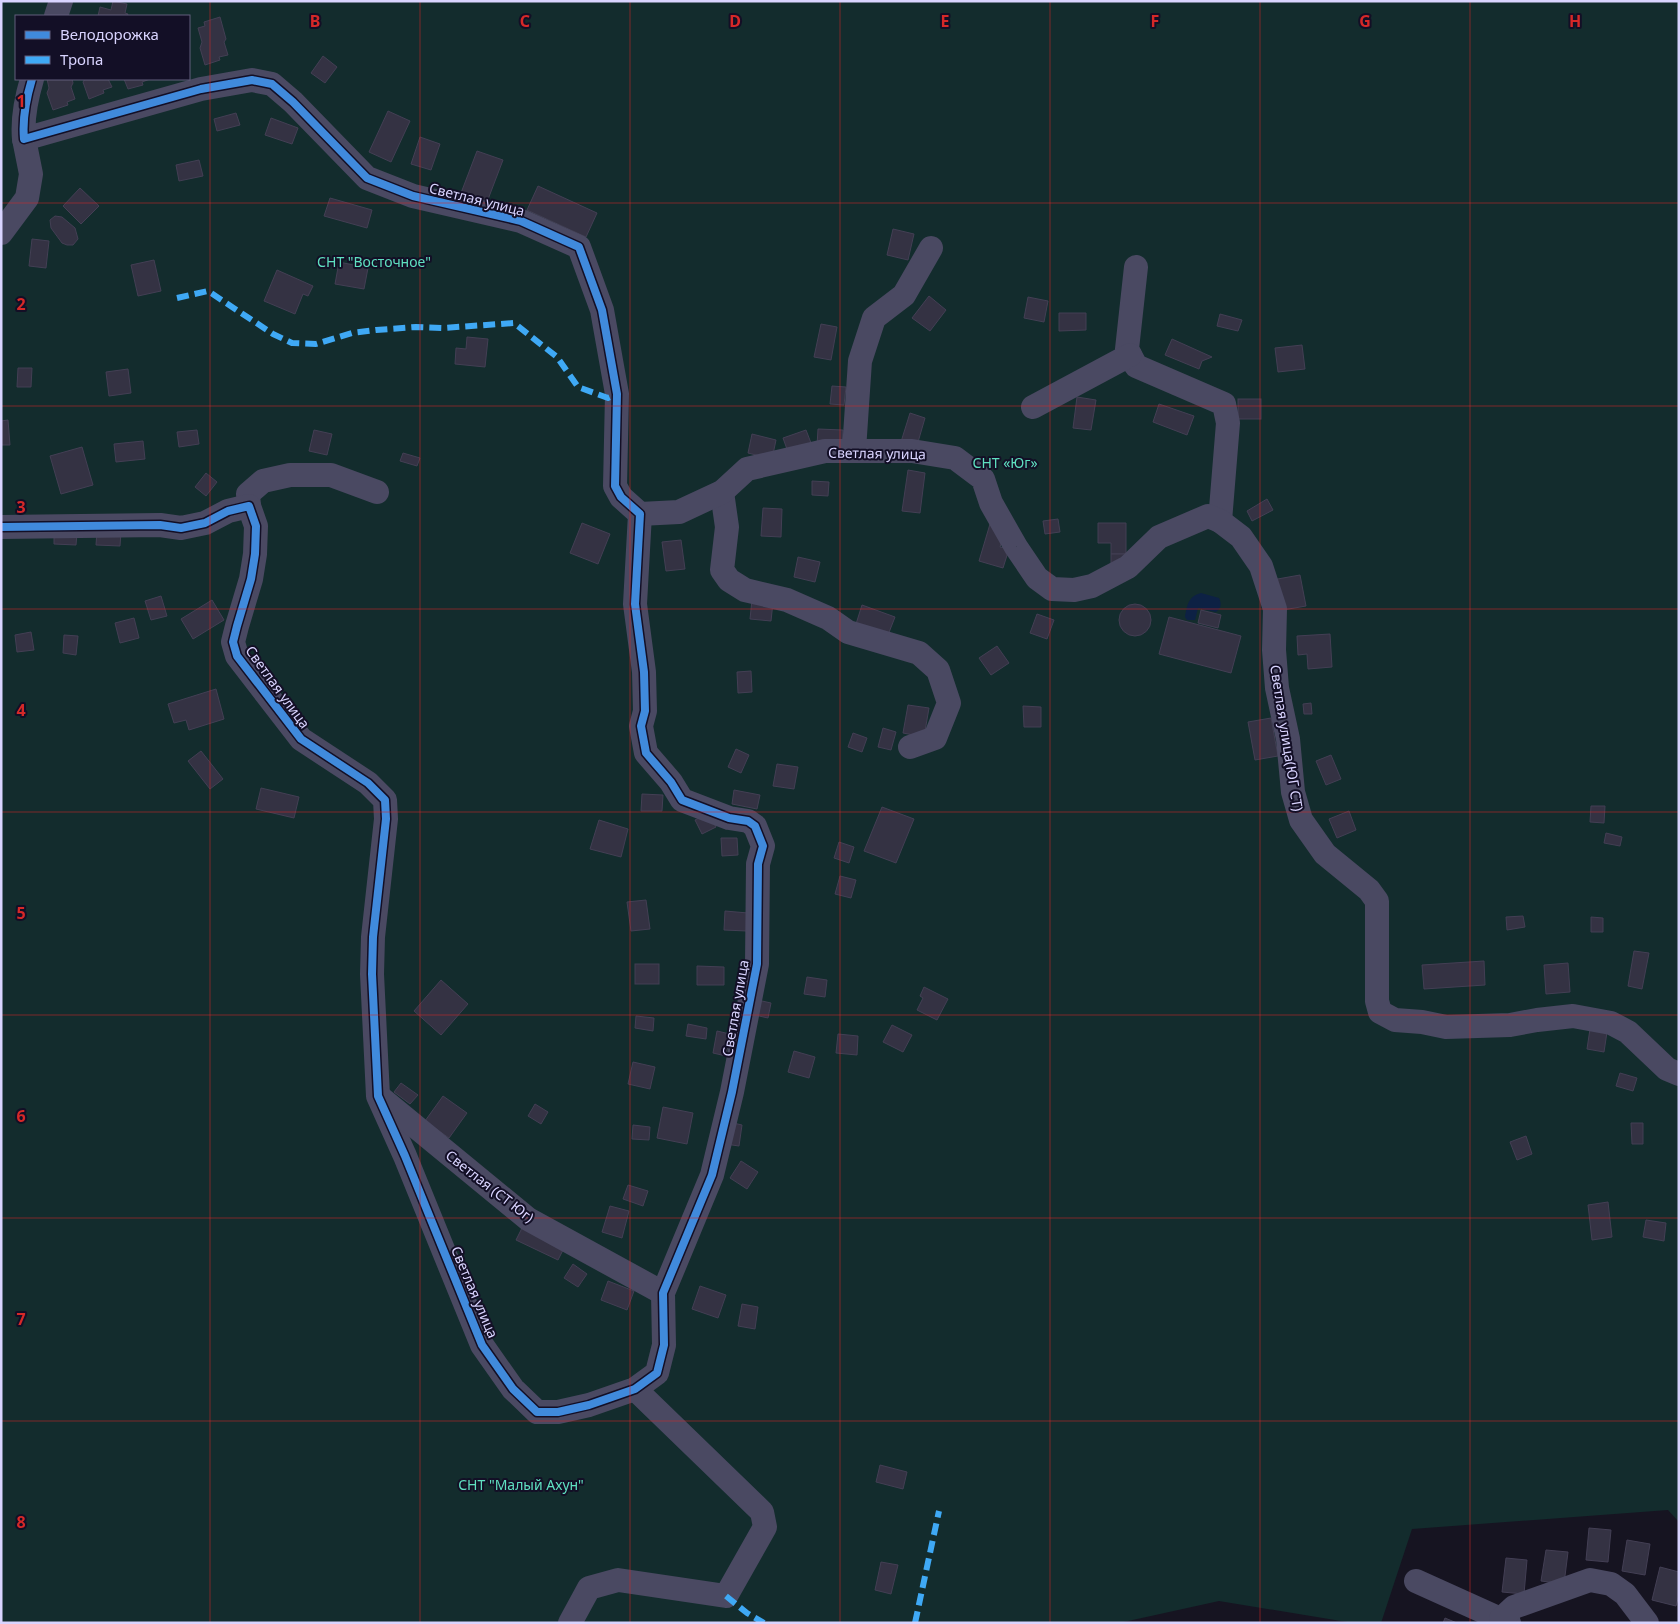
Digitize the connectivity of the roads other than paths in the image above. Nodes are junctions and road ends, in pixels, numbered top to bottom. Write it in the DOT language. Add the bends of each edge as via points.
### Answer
graph roads {
  1 [pos="61,1"];
  2 [pos="56,15"];
  3 [pos="32,80"];
  4 [pos="24,139"];
  5 [pos="1,233"];
  6 [pos="931,248"];
  7 [pos="1136,267"];
  8 [pos="1130,355"];
  9 [pos="1033,407"];
  10 [pos="854,450"];
  11 [pos="377,492"];
  12 [pos="722,492"];
  13 [pos="249,506"];
  14 [pos="640,514"];
  15 [pos="1220,520"];
  16 [pos="1,527"];
  17 [pos="910,747"];
  18 [pos="1679,1074"];
  19 [pos="378,1096"];
  20 [pos="663,1293"];
  21 [pos="635,1389"];
  22 [pos="1416,1581"];
  23 [pos="1505,1621"];
  24 [pos="570,1623"];
  25 [pos="1647,1623"];
  1 -- 2 [label="street"];
  3 -- 4 [label="street" via="22,123"];
  4 -- 5 [label="street" via="31,174 27,198"];
  4 -- 14 [label="street, Светлая улица" via="201,89 252,80 272,84 367,178 412,196 521,221 579,247 602,310 617,394 615,486 621,497"];
  6 -- 10 [label="street" via="904,295 874,318 860,360"];
  7 -- 8 [label="street" via="1127,349"];
  8 -- 9 [label="street"];
  8 -- 15 [label="street" via="1136,366 1224,404 1228,423"];
  10 -- 12 [label="street, Светлая улица" via="825,451 747,469"];
  10 -- 15 [label="street, Светлая улица" via="912,451 955,458 983,478 991,502 1016,547 1038,578 1052,589 1074,590 1092,586 1128,566 1159,537 1208,516"];
  11 -- 13 [label="street" via="331,475 290,475 263,481 248,494"];
  12 -- 14 [label="street, Светлая улица" via="679,512"];
  12 -- 17 [label="street" via="727,527 722,570 729,580 745,590 787,600 828,618 848,632 919,653 938,670 949,703 935,738"];
  13 -- 16 [label="street" via="228,511 205,523 181,528 160,525"];
  13 -- 19 [label="street, Светлая улица" via="256,526 255,554 233,642 237,656 301,739 368,783 385,800 372,974"];
  14 -- 20 [label="street, Светлая улица" via="635,604 644,672 645,711 640,726 646,754 682,800 728,818 748,821 755,826 763,846 758,864 756,964 732,1092 712,1175"];
  15 -- 18 [label="street, Светлая улица(ЮГ СТ)" via="1241,537 1261,566 1275,609 1277,688 1288,739 1293,792 1301,820 1325,854 1369,890 1377,901 1377,1000 1380,1012 1395,1020 1446,1027 1510,1025 1574,1016 1612,1023 1628,1032 1667,1069"];
  19 -- 20 [label="street, Светлая (СТ Юг)" via="528,1219"];
  19 -- 21 [label="street, Светлая улица" via="482,1345 513,1389 537,1412 558,1412 589,1406"];
  20 -- 21 [label="street, Светлая улица" via="664,1344 657,1373"];
  21 -- 24 [label="street" via="762,1512 765,1527 726,1596 618,1580 589,1588"];
  22 -- 23 [label="street"];
  23 -- 25 [label="street" via="1514,1607 1590,1580 1611,1584 1624,1594"];
}
